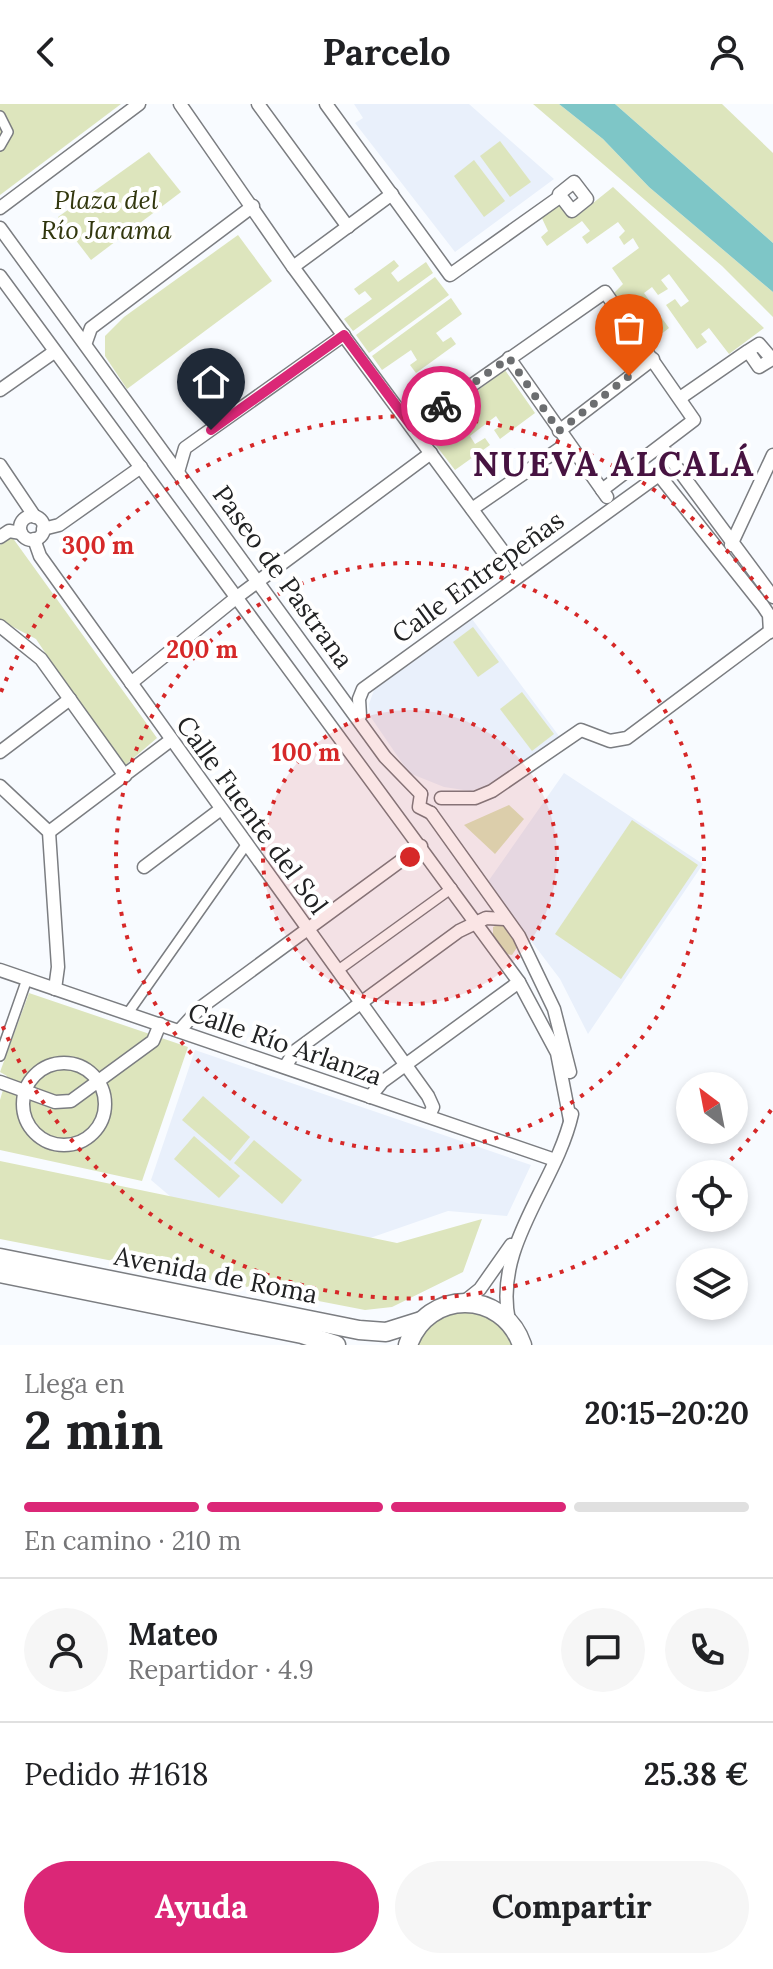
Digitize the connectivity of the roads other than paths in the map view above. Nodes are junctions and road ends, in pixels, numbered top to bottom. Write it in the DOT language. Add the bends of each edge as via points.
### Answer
graph roads {
  1 [pos="139,104"];
  2 [pos="180,104"];
  3 [pos="258,104"];
  4 [pos="326,104"];
  5 [pos="0,116"];
  6 [pos="0,146"];
  7 [pos="392,194"];
  8 [pos="561,196"];
  9 [pos="253,206"];
  10 [pos="0,208"];
  11 [pos="348,227"];
  12 [pos="0,228"];
  13 [pos="293,267"];
  14 [pos="0,276"];
  15 [pos="344,335"];
  16 [pos="86,342"];
  17 [pos="748,351"];
  18 [pos="54,352"];
  19 [pos="509,358"];
  20 [pos="653,359"];
  21 [pos="0,390"];
  22 [pos="680,398"];
  23 [pos="412,427"];
  24 [pos="559,431"];
  25 [pos="568,443"];
  26 [pos="661,446"];
  27 [pos="161,447"];
  28 [pos="185,448"];
  29 [pos="431,453"];
  30 [pos="773,455"];
  31 [pos="0,465"];
  32 [pos="141,467"];
  33 [pos="178,472"];
  34 [pos="602,490"];
  35 [pos="614,506"];
  36 [pos="472,509"];
  37 [pos="35,517"];
  38 [pos="43,529"];
  39 [pos="21,533"];
  40 [pos="0,537"];
  41 [pos="34,539"];
  42 [pos="735,550"];
  43 [pos="730,566"];
  44 [pos="519,573"];
  45 [pos="260,581"];
  46 [pos="753,583"];
  47 [pos="240,595"];
  48 [pos="773,597"];
  49 [pos="1,629"];
  50 [pos="771,630"];
  51 [pos="131,683"];
  52 [pos="336,685"];
  53 [pos="363,689"];
  54 [pos="70,699"];
  55 [pos="362,724"];
  56 [pos="171,740"];
  57 [pos="0,752"];
  58 [pos="125,776"];
  59 [pos="0,786"];
  60 [pos="421,794"];
  61 [pos="441,798"];
  62 [pos="221,809"];
  63 [pos="431,813"];
  64 [pos="49,832"];
  65 [pos="246,845"];
  66 [pos="421,846"];
  67 [pos="461,860"];
  68 [pos="144,867"];
  69 [pos="443,875"];
  70 [pos="479,885"];
  71 [pos="452,888"];
  72 [pos="505,919"];
  73 [pos="481,924"];
  74 [pos="307,930"];
  75 [pos="526,952"];
  76 [pos="506,963"];
  77 [pos="0,970"];
  78 [pos="337,971"];
  79 [pos="27,979"];
  80 [pos="519,982"];
  81 [pos="55,989"];
  82 [pos="360,1004"];
  83 [pos="128,1013"];
  84 [pos="160,1024"];
  85 [pos="179,1031"];
  86 [pos="0,1056"];
  87 [pos="405,1065"];
  88 [pos="285,1067"];
  89 [pos="99,1081"];
  90 [pos="0,1082"];
  91 [pos="26,1091"];
  92 [pos="370,1097"];
  93 [pos="429,1116"];
  94 [pos="570,1120"];
  95 [pos="555,1160"];
  96 [pos="524,1225"];
  97 [pos="0,1258"];
  98 [pos="0,1273"];
  99 [pos="465,1301"];
  100 [pos="421,1321"];
  101 [pos="509,1321"];
  102 [pos="336,1345"];
  103 [pos="408,1345"];
  104 [pos="522,1345"];
  1 -- 10 [label="street"];
  2 -- 9 [label="street"];
  3 -- 11 [label="street"];
  4 -- 7 [label="street"];
  5 -- 6 [label="street" via="8,131"];
  7 -- 8 [label="street" via="450,275"];
  7 -- 11 [label="street"];
  9 -- 13 [label="street"];
  9 -- 16 [label="street" via="91,328"];
  11 -- 13 [label="street"];
  12 -- 16 [label="street, Paseo de Pastrana"];
  13 -- 15 [label="street"];
  14 -- 18 [label="street, Paseo de Pastrana"];
  15 -- 23 [label="street"];
  15 -- 28 [label="street"];
  16 -- 27 [label="street, Paseo de Pastrana"];
  17 -- 22 [label="street"];
  18 -- 21 [label="street"];
  18 -- 32 [label="street, Paseo de Pastrana"];
  19 -- 20 [label="street" via="605,292"];
  19 -- 23 [label="street"];
  19 -- 24 [label="street"];
  20 -- 22 [label="street"];
  20 -- 24 [label="street"];
  22 -- 26 [label="street" via="694,420"];
  23 -- 29 [label="street"];
  24 -- 25 [label="street"];
  25 -- 34 [label="street"];
  25 -- 36 [label="street"];
  26 -- 34 [label="street"];
  26 -- 42 [label="street"];
  27 -- 28 [label="street"];
  27 -- 33 [label="street, Paseo de Pastrana"];
  28 -- 33 [label="street"];
  29 -- 36 [label="street"];
  29 -- 45 [label="street"];
  30 -- 42 [label="street"];
  31 -- 37 [label="street"];
  32 -- 38 [label="street" via="59,525"];
  32 -- 47 [label="street, Paseo de Pastrana"];
  33 -- 45 [label="street, Paseo de Pastrana"];
  34 -- 35 [label="street"];
  35 -- 43 [label="street, Calle Entrepeñas" via="659,475"];
  35 -- 44 [label="street, Calle Entrepeñas"];
  36 -- 44 [label="street"];
  37 -- 38 [label="street"];
  37 -- 39 [label="street" via="24,519"];
  38 -- 41 [label="street"];
  39 -- 40 [label="street" via="9,531"];
  39 -- 41 [label="street"];
  41 -- 51 [label="street, Calle Fuente del Sol" via="40,556"];
  42 -- 43 [label="street"];
  42 -- 46 [label="street"];
  43 -- 46 [label="street"];
  44 -- 53 [label="street, Calle Entrepeñas"];
  45 -- 47 [label="street"];
  45 -- 52 [label="street, Paseo de Pastrana"];
  46 -- 48 [label="street"];
  46 -- 50 [label="street"];
  47 -- 51 [label="street"];
  47 -- 66 [label="street, Paseo de Pastrana"];
  49 -- 54 [label="street" via="41,659"];
  50 -- 61 [label="street" via="627,738 610,741 581,730 492,791 475,798"];
  51 -- 56 [label="street, Calle Fuente del Sol"];
  52 -- 53 [label="street"];
  52 -- 55 [label="street, Paseo de Pastrana"];
  53 -- 55 [label="street" via="358,705"];
  54 -- 57 [label="street"];
  54 -- 58 [label="street"];
  55 -- 60 [label="street, Paseo de Pastrana" via="408,785"];
  56 -- 58 [label="street"];
  56 -- 62 [label="street, Calle Fuente del Sol"];
  58 -- 64 [label="street"];
  59 -- 64 [label="street"];
  60 -- 61 [label="street" via="430,790"];
  60 -- 63 [label="street" via="419,807"];
  61 -- 63 [label="street" via="440,808"];
  62 -- 65 [label="street, Calle Fuente del Sol"];
  62 -- 68 [label="street"];
  63 -- 67 [label="street, Paseo de Pastrana"];
  64 -- 81 [label="street"];
  65 -- 74 [label="street, Calle Fuente del Sol"];
  65 -- 83 [label="street"];
  66 -- 69 [label="street, Paseo de Pastrana"];
  66 -- 74 [label="street"];
  67 -- 69 [label="street" via="457,874"];
  67 -- 70 [label="street, Paseo de Pastrana"];
  69 -- 71 [label="street, Paseo de Pastrana"];
  70 -- 72 [label="street, Paseo de Pastrana"];
  70 -- 73 [label="street, Paseo de Pastrana"];
  71 -- 73 [label="street, Paseo de Pastrana"];
  71 -- 78 [label="street"];
  72 -- 73 [label="street"];
  72 -- 75 [label="street, Paseo de Pastrana"];
  73 -- 76 [label="street, Paseo de Pastrana"];
  73 -- 82 [label="street"];
  74 -- 78 [label="street, Calle Fuente del Sol"];
  74 -- 85 [label="street" via="200,1008"];
  75 -- 76 [label="street" via="519,962"];
  75 -- 94 [label="street, Paseo de Pastrana" via="561,1028 575,1098"];
  76 -- 80 [label="street, Paseo de Pastrana"];
  77 -- 79 [label="street, Calle Río Arlanza"];
  78 -- 82 [label="street, Calle Fuente del Sol"];
  79 -- 81 [label="street, Calle Río Arlanza"];
  79 -- 86 [label="street"];
  80 -- 87 [label="street"];
  80 -- 94 [label="street, Paseo de Pastrana" via="557,1053"];
  81 -- 83 [label="street, Calle Río Arlanza"];
  82 -- 87 [label="street, Calle Fuente del Sol"];
  82 -- 88 [label="street" via="295,1051"];
  83 -- 84 [label="street, Calle Río Arlanza"];
  84 -- 85 [label="street, Calle Río Arlanza"];
  84 -- 89 [label="street" via="153,1041"];
  85 -- 88 [label="street, Calle Río Arlanza"];
  87 -- 92 [label="street"];
  87 -- 93 [label="street, Calle Fuente del Sol" via="428,1096 433,1107"];
  88 -- 92 [label="street, Calle Río Arlanza"];
  89 -- 91 [label="street" via="71,1101 55,1102"];
  89 -- 91 [label="street" via="82,1066 59,1062 40,1072"];
  89 -- 91 [label="street" via="105,1093 100,1126 75,1144 45,1142 33,1133 24,1114"];
  90 -- 91 [label="street"];
  92 -- 93 [label="street, Calle Río Arlanza"];
  93 -- 95 [label="street, Calle Río Arlanza"];
  94 -- 95 [label="street"];
  95 -- 96 [label="street"];
  96 -- 99 [label="street" via="480,1289"];
  96 -- 101 [label="street" via="509,1265 504,1298"];
  97 -- 100 [label="main road, Avenida de Roma" via="359,1330 386,1332"];
  98 -- 102 [label="main road, Avenida de Roma"];
  99 -- 100 [label="main road, Avenida de Roma" via="441,1307"];
  99 -- 101 [label="main road" via="497,1310"];
  100 -- 103 [label="main road"];
  101 -- 104 [label="main road"];
}
